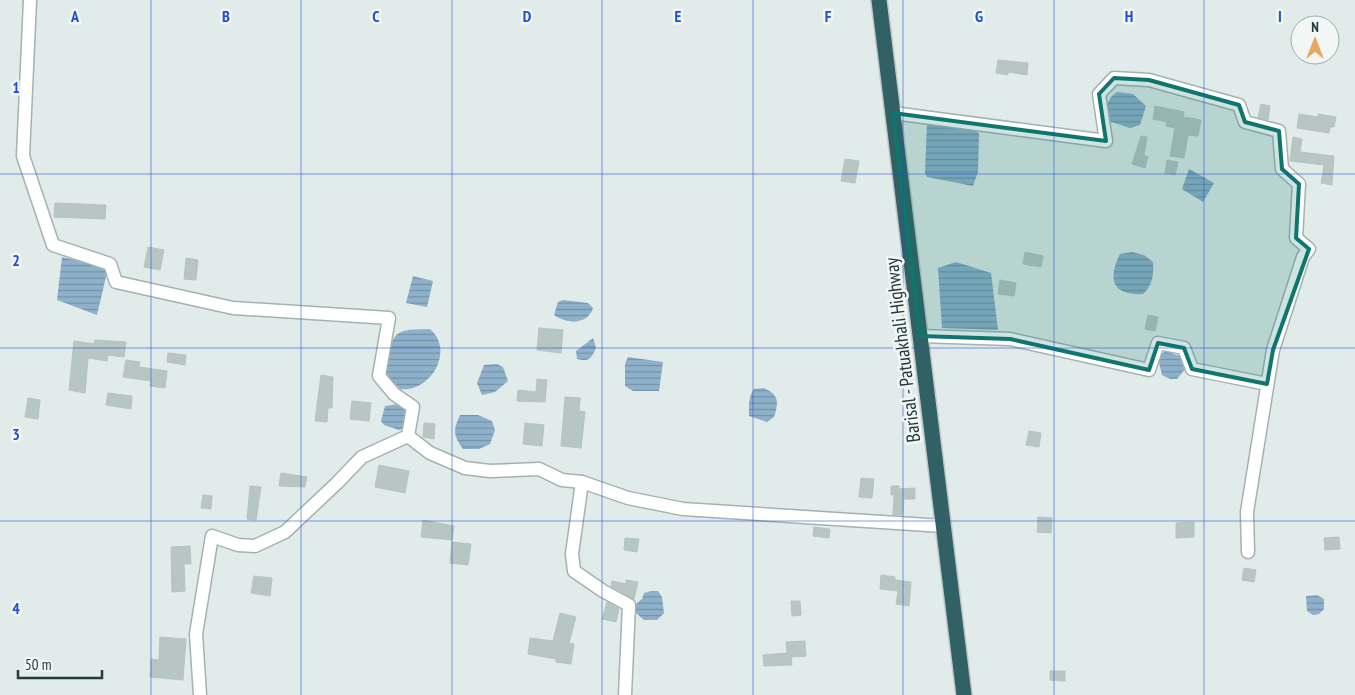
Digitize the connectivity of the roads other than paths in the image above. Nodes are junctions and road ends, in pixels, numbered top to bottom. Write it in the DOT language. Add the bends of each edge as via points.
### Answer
graph roads {
  1 [pos="30,0"];
  2 [pos="879,0"];
  3 [pos="893,113"];
  4 [pos="920,336"];
  5 [pos="1267,384"];
  6 [pos="408,436"];
  7 [pos="582,482"];
  8 [pos="943,526"];
  9 [pos="1248,552"];
  10 [pos="200,695"];
  11 [pos="625,695"];
  12 [pos="964,695"];
  1 -- 6 [label="street" via="22,156 53,245 110,264 116,282 233,308 389,318 379,376 394,394 413,407"];
  2 -- 3 [label="highway, Barisal - Patuakhali Highway"];
  3 -- 4 [label="highway, Barisal - Patuakhali Highway"];
  3 -- 5 [label="street" via="1106,141 1099,94 1114,78 1149,80 1239,105 1245,122 1279,131 1282,169 1299,184 1296,238 1309,249 1303,257 1273,350"];
  4 -- 5 [label="street" via="1010,339 1149,370 1158,343 1184,348 1192,369"];
  4 -- 8 [label="highway, Barisal - Patuakhali Highway"];
  5 -- 9 [label="street" via="1247,512"];
  6 -- 7 [label="street" via="430,454 464,468 539,470 562,480"];
  6 -- 10 [label="street" via="362,457 338,484 285,532 255,546 238,545 212,536 196,634"];
  7 -- 8 [label="street" via="628,498 684,509"];
  7 -- 11 [label="street" via="572,554 574,571 629,605"];
  8 -- 12 [label="highway, Barisal - Patuakhali Highway"];
}
